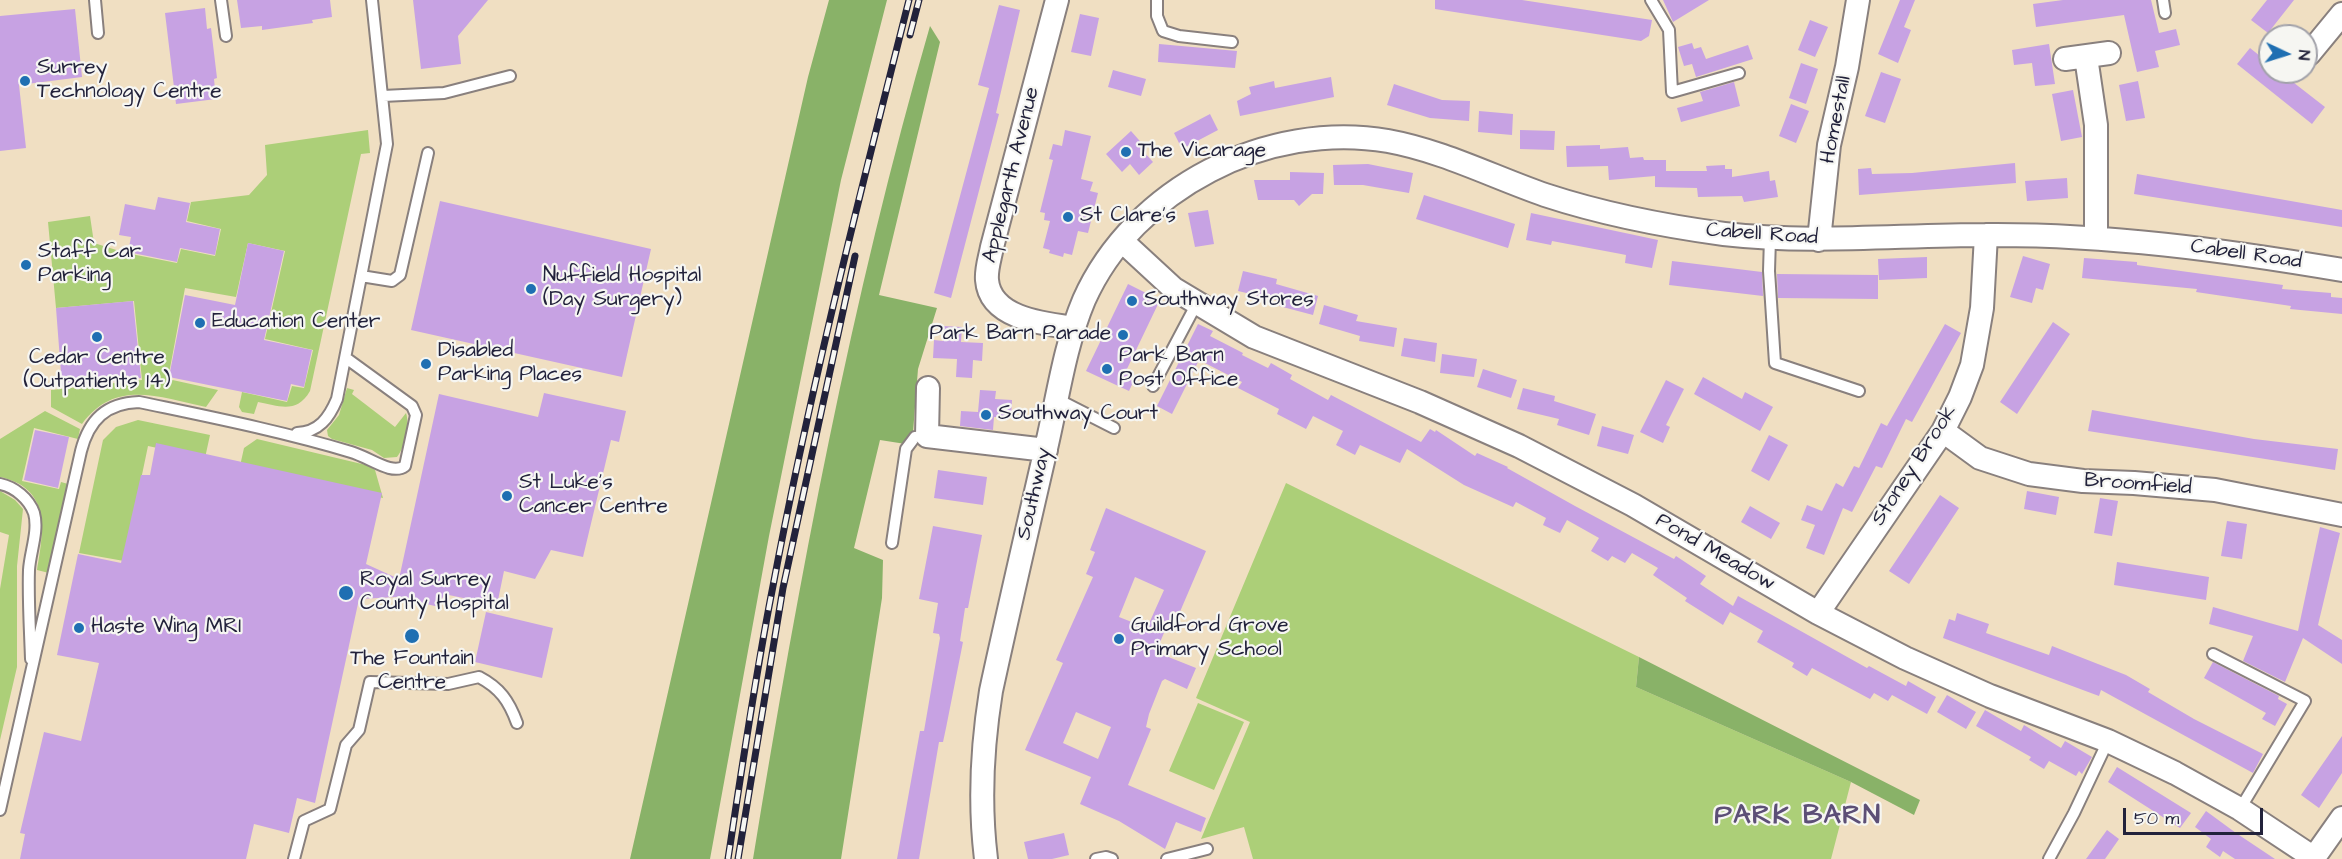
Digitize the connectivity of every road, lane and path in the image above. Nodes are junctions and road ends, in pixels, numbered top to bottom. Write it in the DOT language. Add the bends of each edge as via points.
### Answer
graph roads {
  1 [pos="95,0"];
  2 [pos="221,0"];
  3 [pos="372,0"];
  4 [pos="1057,0"];
  5 [pos="1157,0"];
  6 [pos="1651,0"];
  7 [pos="1858,0"];
  8 [pos="2163,0"];
  9 [pos="2165,14"];
  10 [pos="2342,14"];
  11 [pos="98,33"];
  12 [pos="226,36"];
  13 [pos="1232,42"];
  14 [pos="2318,46"];
  15 [pos="2109,53"];
  16 [pos="1739,73"];
  17 [pos="510,76"];
  18 [pos="383,96"];
  19 [pos="428,153"];
  20 [pos="1198,175"];
  21 [pos="1986,235"];
  22 [pos="2096,237"];
  23 [pos="1770,238"];
  24 [pos="1819,240"];
  25 [pos="1122,241"];
  26 [pos="2342,270"];
  27 [pos="362,276"];
  28 [pos="1197,303"];
  29 [pos="1075,328"];
  30 [pos="346,358"];
  31 [pos="1153,386"];
  32 [pos="928,388"];
  33 [pos="1859,391"];
  34 [pos="1057,399"];
  35 [pos="1114,428"];
  36 [pos="1943,431"];
  37 [pos="290,434"];
  38 [pos="927,436"];
  39 [pos="1046,450"];
  40 [pos="0,484"];
  41 [pos="2342,515"];
  42 [pos="892,543"];
  43 [pos="1818,613"];
  44 [pos="2213,654"];
  45 [pos="31,677"];
  46 [pos="517,723"];
  47 [pos="2108,741"];
  48 [pos="2240,809"];
  49 [pos="0,810"];
  50 [pos="2342,818"];
  51 [pos="1207,849"];
  52 [pos="294,859"];
  53 [pos="986,859"];
  54 [pos="1096,859"];
  55 [pos="1112,859"];
  56 [pos="1167,859"];
  57 [pos="2049,859"];
  58 [pos="2313,859"];
  1 -- 11 [label="lane"];
  2 -- 12 [label="lane"];
  3 -- 18 [label="lane"];
  4 -- 29 [label="street, Applegarth Avenue" via="992,247 987,282 998,304 1005,309 1035,322"];
  5 -- 13 [label="lane" via="1157,16 1163,31"];
  6 -- 16 [label="lane" via="1669,30 1672,92"];
  7 -- 24 [label="street, Homestall" via="1829,145"];
  8 -- 9 [label="lane"];
  10 -- 14 [label="street"];
  15 -- 22 [label="street" via="2075,58 2096,125"];
  17 -- 18 [label="lane" via="444,93"];
  18 -- 27 [label="lane" via="387,144"];
  19 -- 27 [label="lane" via="400,275 392,281"];
  20 -- 23 [label="street, Cabell Road" via="1243,156 1298,142 1354,138 1387,141 1425,150 1587,207 1681,228"];
  20 -- 25 [label="street, Southway" via="1147,214"];
  21 -- 22 [label="street, Cabell Road"];
  21 -- 24 [label="street, Cabell Road"];
  21 -- 36 [label="street, Stoney Brook" via="1982,308 1972,365"];
  22 -- 26 [label="street, Cabell Road"];
  23 -- 24 [label="street, Cabell Road"];
  23 -- 33 [label="lane" via="1775,363"];
  25 -- 28 [label="street, Pond Meadow" via="1174,289"];
  25 -- 29 [label="street, Southway" via="1084,300"];
  27 -- 30 [label="lane"];
  28 -- 31 [label="lane"];
  28 -- 43 [label="street, Pond Meadow" via="1254,337 1420,402 1519,446 1633,505"];
  29 -- 34 [label="street, Southway"];
  30 -- 37 [label="lane" via="331,412 308,433"];
  30 -- 37 [label="lane" via="411,406 416,415 405,466 390,470 370,458"];
  32 -- 38 [label="street"];
  34 -- 35 [label="lane"];
  34 -- 39 [label="street, Southway"];
  36 -- 41 [label="street, Broomfield" via="1980,458 2029,474 2083,482 2215,490"];
  36 -- 43 [label="street, Stoney Brook"];
  37 -- 45 [label="lane" via="139,402 115,406 95,419 86,432 81,451"];
  38 -- 39 [label="street"];
  38 -- 42 [label="lane" via="915,437 906,449"];
  39 -- 53 [label="street, Southway" via="983,736 981,808"];
  40 -- 45 [label="lane" via="23,496 35,521 29,569"];
  43 -- 47 [label="street, Pond Meadow" via="1990,696"];
  44 -- 48 [label="lane" via="2305,701"];
  45 -- 49 [label="lane"];
  46 -- 52 [label="lane" via="510,702 495,685 479,677 448,684 370,682 359,730 346,745 330,809 304,821"];
  47 -- 48 [label="street, Pond Meadow"];
  47 -- 57 [label="lane"];
  48 -- 58 [label="street, Pond Meadow"];
  50 -- 58 [label="street"];
  51 -- 56 [label="lane"];
  54 -- 55 [label="lane"];
}
